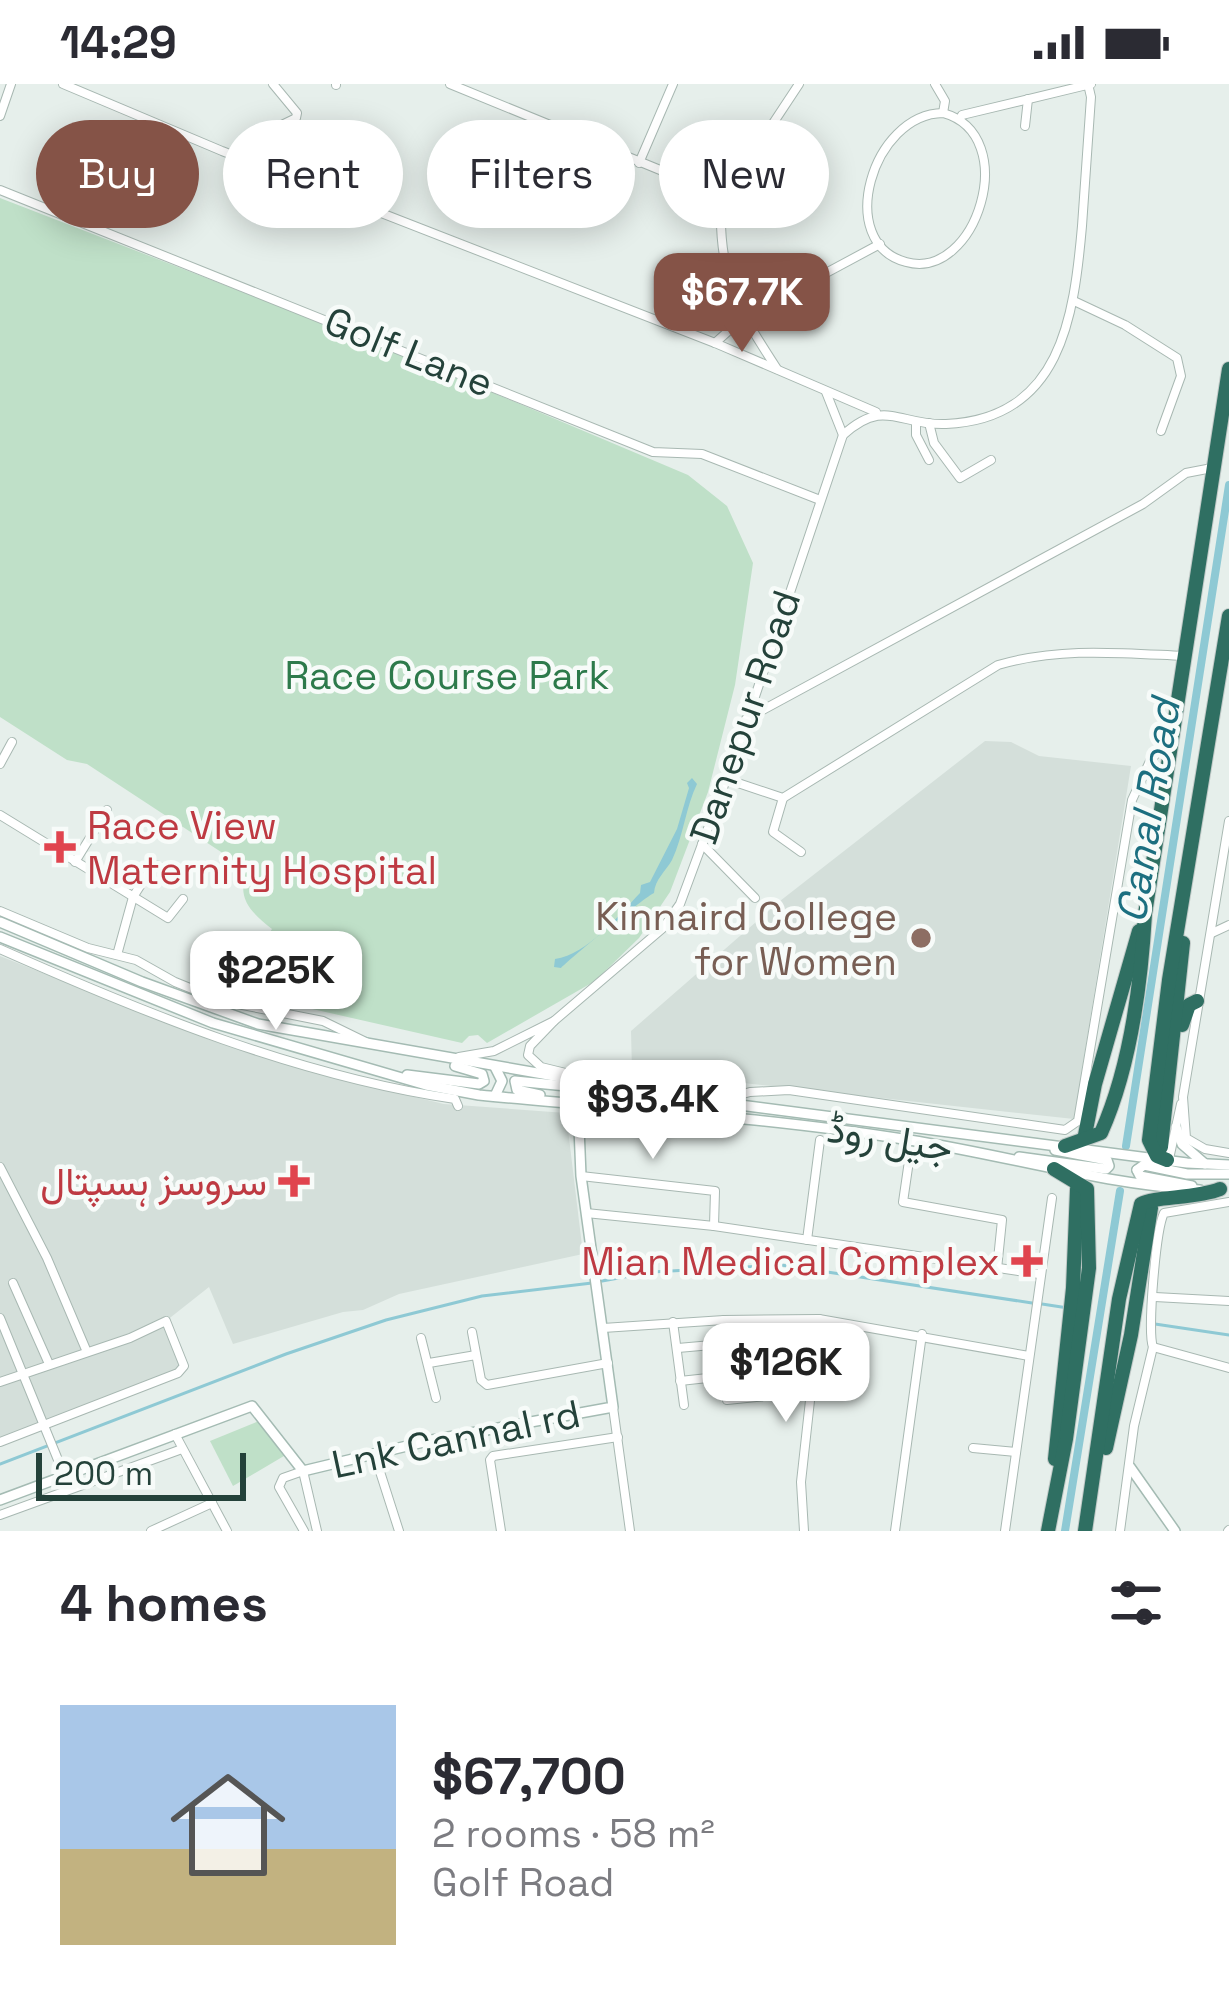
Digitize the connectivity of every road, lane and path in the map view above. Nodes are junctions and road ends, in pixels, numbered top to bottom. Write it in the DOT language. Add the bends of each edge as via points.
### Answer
graph roads {
  1 [pos="11,84"];
  2 [pos="63,84"];
  3 [pos="274,84"];
  4 [pos="450,84"];
  5 [pos="673,84"];
  6 [pos="799,84"];
  7 [pos="935,84"];
  8 [pos="1090,84"];
  9 [pos="1028,99"];
  10 [pos="944,113"];
  11 [pos="0,116"];
  12 [pos="960,118"];
  13 [pos="292,120"];
  14 [pos="775,120"];
  15 [pos="1025,126"];
  16 [pos="223,149"];
  17 [pos="639,163"];
  18 [pos="659,171"];
  19 [pos="0,190"];
  20 [pos="403,220"];
  21 [pos="723,228"];
  22 [pos="880,244"];
  23 [pos="1074,301"];
  24 [pos="744,317"];
  25 [pos="715,344"];
  26 [pos="1229,369"];
  27 [pos="778,370"];
  28 [pos="825,389"];
  29 [pos="878,412"];
  30 [pos="916,422"];
  31 [pos="929,423"];
  32 [pos="1161,431"];
  33 [pos="843,435"];
  34 [pos="929,460"];
  35 [pos="991,460"];
  36 [pos="1213,468"];
  37 [pos="820,500"];
  38 [pos="1229,616"];
  39 [pos="1185,656"];
  40 [pos="746,719"];
  41 [pos="12,742"];
  42 [pos="1170,748"];
  43 [pos="0,764"];
  44 [pos="726,779"];
  45 [pos="783,798"];
  46 [pos="107,810"];
  47 [pos="0,815"];
  48 [pos="1229,820"];
  49 [pos="702,844"];
  50 [pos="802,853"];
  51 [pos="75,862"];
  52 [pos="1188,866"];
  53 [pos="174,878"];
  54 [pos="133,897"];
  55 [pos="755,898"];
  56 [pos="182,899"];
  57 [pos="0,911"];
  58 [pos="1145,914"];
  59 [pos="0,922"];
  60 [pos="1229,926"];
  61 [pos="1210,934"];
  62 [pos="0,937"];
  63 [pos="0,949"];
  64 [pos="114,954"];
  65 [pos="105,966"];
  66 [pos="1197,1001"];
  67 [pos="554,1021"];
  68 [pos="373,1046"];
  69 [pos="1174,1048"];
  70 [pos="398,1051"];
  71 [pos="446,1060"];
  72 [pos="495,1067"];
  73 [pos="381,1071"];
  74 [pos="596,1081"];
  75 [pos="663,1095"];
  76 [pos="495,1096"];
  77 [pos="1183,1097"];
  78 [pos="722,1100"];
  79 [pos="578,1103"];
  80 [pos="458,1106"];
  81 [pos="1177,1127"];
  82 [pos="1085,1135"];
  83 [pos="820,1140"];
  84 [pos="1028,1140"];
  85 [pos="1065,1146"];
  86 [pos="1229,1153"];
  87 [pos="910,1154"];
  88 [pos="996,1156"];
  89 [pos="1165,1156"];
  90 [pos="1206,1165"];
  91 [pos="0,1168"];
  92 [pos="1054,1169"];
  93 [pos="1229,1169"];
  94 [pos="581,1176"];
  95 [pos="1077,1189"];
  96 [pos="1221,1192"];
  97 [pos="1052,1198"];
  98 [pos="1157,1210"];
  99 [pos="586,1213"];
  100 [pos="714,1226"];
  101 [pos="807,1240"];
  102 [pos="997,1269"];
  103 [pos="1040,1274"];
  104 [pos="13,1283"];
  105 [pos="1154,1301"];
  106 [pos="1229,1301"];
  107 [pos="0,1318"];
  108 [pos="819,1319"];
  109 [pos="724,1320"];
  110 [pos="673,1322"];
  111 [pos="603,1328"];
  112 [pos="472,1332"];
  113 [pos="922,1334"];
  114 [pos="421,1338"];
  115 [pos="723,1344"];
  116 [pos="1153,1347"];
  117 [pos="678,1348"];
  118 [pos="87,1352"];
  119 [pos="476,1355"];
  120 [pos="1029,1356"];
  121 [pos="608,1363"];
  122 [pos="49,1364"];
  123 [pos="428,1364"];
  124 [pos="1229,1368"];
  125 [pos="24,1373"];
  126 [pos="726,1376"];
  127 [pos="680,1381"];
  128 [pos="0,1382"];
  129 [pos="813,1391"];
  130 [pos="436,1398"];
  131 [pos="684,1406"];
  132 [pos="613,1407"];
  133 [pos="46,1430"];
  134 [pos="175,1434"];
  135 [pos="618,1437"];
  136 [pos="0,1442"];
  137 [pos="974,1448"];
  138 [pos="182,1449"];
  139 [pos="1016,1452"];
  140 [pos="374,1453"];
  141 [pos="1130,1467"];
  142 [pos="303,1471"];
  143 [pos="65,1477"];
  144 [pos="0,1500"];
  145 [pos="1054,1500"];
  146 [pos="212,1503"];
  147 [pos="1089,1510"];
  148 [pos="0,1515"];
  149 [pos="151,1531"];
  150 [pos="227,1531"];
  151 [pos="304,1531"];
  152 [pos="317,1531"];
  153 [pos="399,1531"];
  154 [pos="501,1531"];
  155 [pos="630,1531"];
  156 [pos="804,1531"];
  157 [pos="895,1531"];
  158 [pos="1005,1531"];
  159 [pos="1048,1531"];
  160 [pos="1085,1531"];
  161 [pos="1120,1531"];
  162 [pos="1175,1531"];
  1 -- 11 [label="street"];
  2 -- 16 [label="street"];
  3 -- 13 [label="street" via="296,109"];
  4 -- 17 [label="street"];
  5 -- 17 [label="street"];
  6 -- 14 [label="street"];
  7 -- 10 [label="street"];
  8 -- 9 [label="street"];
  8 -- 23 [label="street"];
  9 -- 12 [label="street"];
  9 -- 15 [label="street"];
  10 -- 12 [label="street"];
  10 -- 22 [label="street" via="907,124 876,161 868,202"];
  12 -- 22 [label="street" via="985,157 985,186 965,236 944,257 916,264"];
  17 -- 18 [label="street"];
  19 -- 37 [label="street, Golf Lane" via="653,452 714,458"];
  20 -- 25 [label="street"];
  21 -- 24 [label="street" via="724,270"];
  22 -- 24 [label="street"];
  23 -- 31 [label="street" via="1063,345 1035,386 992,413"];
  23 -- 32 [label="street" via="1177,358 1181,376"];
  24 -- 25 [label="street"];
  24 -- 27 [label="street"];
  25 -- 27 [label="street"];
  26 -- 36 [label="highway"];
  27 -- 28 [label="street"];
  28 -- 29 [label="street"];
  28 -- 33 [label="street"];
  29 -- 30 [label="street"];
  29 -- 33 [label="street"];
  30 -- 31 [label="street"];
  30 -- 34 [label="street"];
  31 -- 35 [label="street" via="956,476"];
  33 -- 37 [label="street, Danepur Road"];
  36 -- 39 [label="highway"];
  36 -- 40 [label="street" via="1186,472 1143,504"];
  37 -- 40 [label="street, Danepur Road"];
  38 -- 52 [label="highway"];
  39 -- 42 [label="highway"];
  39 -- 45 [label="street" via="1057,652 998,665"];
  40 -- 44 [label="street, Danepur Road"];
  41 -- 43 [label="street"];
  42 -- 58 [label="highway"];
  42 -- 78 [label="street" via="1150,760 1132,800 1073,1127 789,1090"];
  44 -- 45 [label="street"];
  44 -- 49 [label="street, Danepur Road"];
  45 -- 50 [label="street" via="773,832"];
  46 -- 51 [label="street"];
  47 -- 51 [label="street"];
  48 -- 61 [label="street"];
  49 -- 55 [label="street"];
  49 -- 67 [label="street, Danepur Road" via="663,928"];
  51 -- 54 [label="street"];
  52 -- 69 [label="highway"];
  52 -- 89 [label="highway" via="1149,1140"];
  53 -- 54 [label="street" via="155,865"];
  54 -- 56 [label="street" via="168,918"];
  54 -- 64 [label="street"];
  57 -- 64 [label="street"];
  58 -- 82 [label="highway"];
  58 -- 85 [label="highway" via="1128,1034 1103,1130"];
  59 -- 65 [label="main road, جیل روڈ"];
  60 -- 61 [label="street"];
  61 -- 66 [label="street"];
  62 -- 73 [label="main road, جیل روڈ" via="213,1024"];
  63 -- 80 [label="street" via="207,1034"];
  64 -- 65 [label="street"];
  64 -- 68 [label="street" via="222,1001 323,1022"];
  65 -- 68 [label="main road, جیل روڈ" via="258,1024"];
  66 -- 69 [label="highway"];
  66 -- 77 [label="street"];
  67 -- 71 [label="street, Danepur Road" via="494,1052"];
  67 -- 74 [label="street" via="528,1055 541,1067"];
  68 -- 70 [label="main road, جیل روڈ"];
  69 -- 89 [label="highway"];
  70 -- 71 [label="main road, جیل روڈ"];
  70 -- 73 [label="main road" via="480,1072 484,1081"];
  71 -- 72 [label="main road, جیل روڈ"];
  72 -- 74 [label="main road, جیل روڈ"];
  72 -- 76 [label="main road" via="502,1081"];
  73 -- 76 [label="main road, جیل روڈ"];
  74 -- 75 [label="main road, جیل روڈ"];
  75 -- 78 [label="main road, جیل روڈ"];
  75 -- 79 [label="main road" via="520,1078 514,1084"];
  76 -- 79 [label="main road, جیل روڈ"];
  77 -- 81 [label="street"];
  77 -- 86 [label="street" via="1186,1138"];
  78 -- 84 [label="main road, جیل روڈ"];
  79 -- 88 [label="main road, جیل روڈ" via="772,1120"];
  79 -- 94 [label="main road, Lnk Cannal rd"];
  81 -- 89 [label="street"];
  81 -- 90 [label="main road" via="1182,1144"];
  83 -- 101 [label="street"];
  84 -- 85 [label="main road, جیل روڈ"];
  84 -- 88 [label="main road" via="1109,1166"];
  85 -- 89 [label="main road, جیل روڈ"];
  87 -- 102 [label="street" via="903,1202 1002,1220"];
  88 -- 92 [label="main road, جیل روڈ"];
  89 -- 90 [label="main road, جیل روڈ"];
  90 -- 93 [label="main road, جیل روڈ"];
  91 -- 118 [label="street"];
  92 -- 96 [label="main road, جیل روڈ"];
  92 -- 145 [label="highway" via="1087,1190 1091,1245"];
  93 -- 96 [label="main road" via="1137,1168 1140,1176"];
  94 -- 99 [label="main road, Lnk Cannal rd"];
  94 -- 100 [label="street" via="715,1191"];
  95 -- 145 [label="highway"];
  96 -- 98 [label="street"];
  96 -- 147 [label="highway" via="1141,1204"];
  97 -- 103 [label="street"];
  98 -- 105 [label="street"];
  98 -- 147 [label="highway"];
  99 -- 100 [label="street"];
  99 -- 111 [label="main road, Lnk Cannal rd"];
  100 -- 101 [label="street"];
  101 -- 102 [label="street"];
  102 -- 103 [label="street"];
  103 -- 120 [label="street"];
  104 -- 122 [label="street"];
  105 -- 106 [label="street"];
  105 -- 116 [label="street"];
  107 -- 125 [label="street"];
  108 -- 109 [label="street"];
  108 -- 113 [label="street"];
  108 -- 129 [label="street"];
  109 -- 110 [label="street"];
  109 -- 115 [label="street"];
  110 -- 111 [label="street"];
  110 -- 117 [label="street"];
  111 -- 121 [label="main road, Lnk Cannal rd"];
  112 -- 119 [label="street"];
  113 -- 120 [label="street"];
  113 -- 157 [label="street"];
  114 -- 123 [label="street"];
  115 -- 117 [label="street"];
  115 -- 126 [label="street"];
  116 -- 124 [label="street"];
  116 -- 141 [label="street"];
  117 -- 127 [label="street"];
  118 -- 122 [label="street"];
  118 -- 133 [label="street" via="166,1321 183,1371"];
  119 -- 121 [label="street" via="487,1385"];
  119 -- 123 [label="street"];
  120 -- 139 [label="street"];
  121 -- 132 [label="main road, Lnk Cannal rd"];
  122 -- 125 [label="street"];
  123 -- 130 [label="street"];
  125 -- 128 [label="street"];
  125 -- 133 [label="street"];
  126 -- 127 [label="street"];
  126 -- 129 [label="street" via="727,1400"];
  127 -- 131 [label="street"];
  129 -- 156 [label="street"];
  132 -- 135 [label="street"];
  132 -- 140 [label="main road, Lnk Cannal rd"];
  133 -- 136 [label="street"];
  133 -- 143 [label="street"];
  134 -- 138 [label="street"];
  134 -- 142 [label="main road, Lnk Cannal rd" via="252,1406"];
  134 -- 143 [label="main road"];
  135 -- 154 [label="street" via="493,1456"];
  135 -- 155 [label="street"];
  137 -- 139 [label="street"];
  138 -- 146 [label="street"];
  138 -- 148 [label="street"];
  139 -- 158 [label="street"];
  140 -- 142 [label="main road, Lnk Cannal rd"];
  140 -- 153 [label="street"];
  141 -- 161 [label="street"];
  141 -- 162 [label="main road"];
  142 -- 151 [label="street" via="280,1487"];
  142 -- 152 [label="street"];
  143 -- 144 [label="main road"];
  145 -- 159 [label="highway"];
  146 -- 149 [label="street"];
  146 -- 150 [label="street"];
  147 -- 160 [label="highway"];
}
